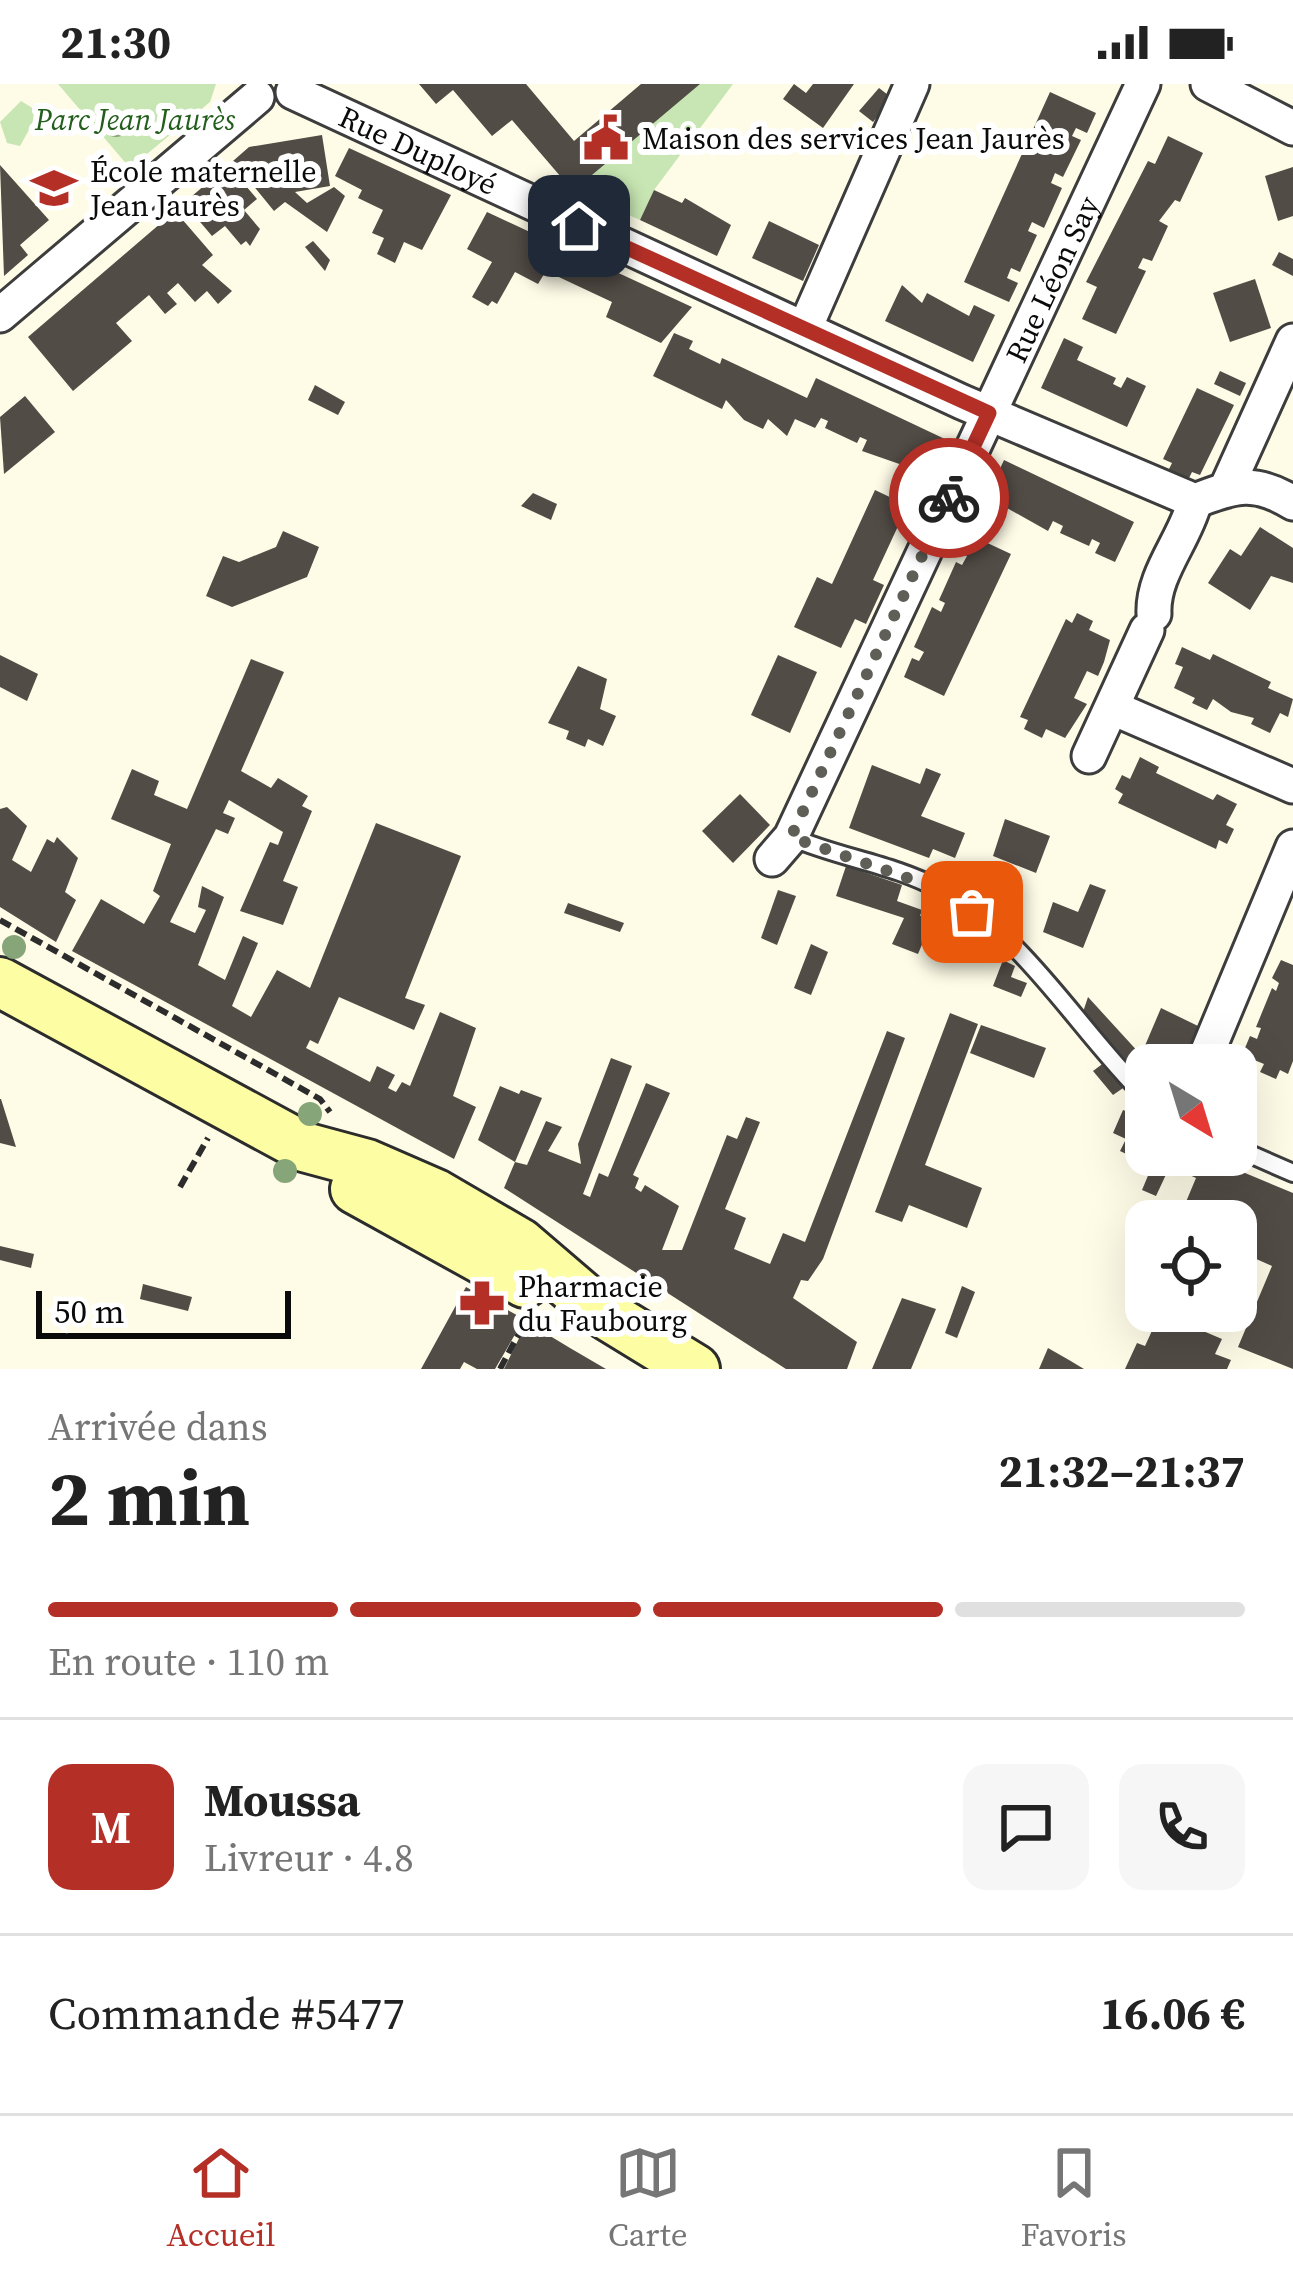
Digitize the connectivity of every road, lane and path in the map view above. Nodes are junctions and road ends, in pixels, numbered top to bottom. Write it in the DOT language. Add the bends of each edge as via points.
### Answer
graph roads {
  1 [pos="912,84"];
  2 [pos="1144,84"];
  3 [pos="1208,84"];
  4 [pos="294,88"];
  5 [pos="254,91"];
  6 [pos="1293,128"];
  7 [pos="0,315"];
  8 [pos="805,328"];
  9 [pos="1293,341"];
  10 [pos="989,413"];
  11 [pos="1211,495"];
  12 [pos="1293,503"];
  13 [pos="1113,708"];
  14 [pos="1088,756"];
  15 [pos="1293,786"];
  16 [pos="782,848"];
  17 [pos="1293,848"];
  18 [pos="0,920"];
  19 [pos="0,959"];
  20 [pos="0,982"];
  21 [pos="52,1007"];
  22 [pos="1211,1044"];
  23 [pos="1125,1074"];
  24 [pos="318,1131"];
  25 [pos="205,1143"];
  26 [pos="1257,1157"];
  27 [pos="1293,1172"];
  28 [pos="180,1187"];
  29 [pos="542,1293"];
  30 [pos="597,1309"];
  31 [pos="500,1369"];
  32 [pos="694,1369"];
  1 -- 8 [label="street"];
  2 -- 10 [label="street, Rue Léon Say"];
  3 -- 6 [label="street"];
  4 -- 5 [label="street" via="277,104"];
  4 -- 8 [label="street, Rue Duployé"];
  5 -- 7 [label="street"];
  8 -- 10 [label="street, Rue Duployé"];
  9 -- 11 [label="street"];
  10 -- 11 [label="street, Rue Duployé"];
  10 -- 16 [label="street, Rue Léon Say"];
  11 -- 12 [label="street, Rue Duployé" via="1262,484"];
  11 -- 13 [label="street" via="1153,592 1150,622"];
  13 -- 14 [label="street"];
  13 -- 15 [label="street"];
  16 -- 23 [label="lane" via="939,889 1006,941"];
  17 -- 22 [label="street"];
  18 -- 24 [label="path" via="320,1099"];
  19 -- 21 [label="main road"];
  20 -- 21 [label="main road"];
  21 -- 24 [label="main road"];
  24 -- 29 [label="main road" via="335,1179"];
  24 -- 30 [label="main road" via="520,1243"];
  25 -- 28 [label="path"];
  26 -- 27 [label="lane"];
  29 -- 30 [label="main road"];
  29 -- 31 [label="path"];
  30 -- 32 [label="main road"];
}
